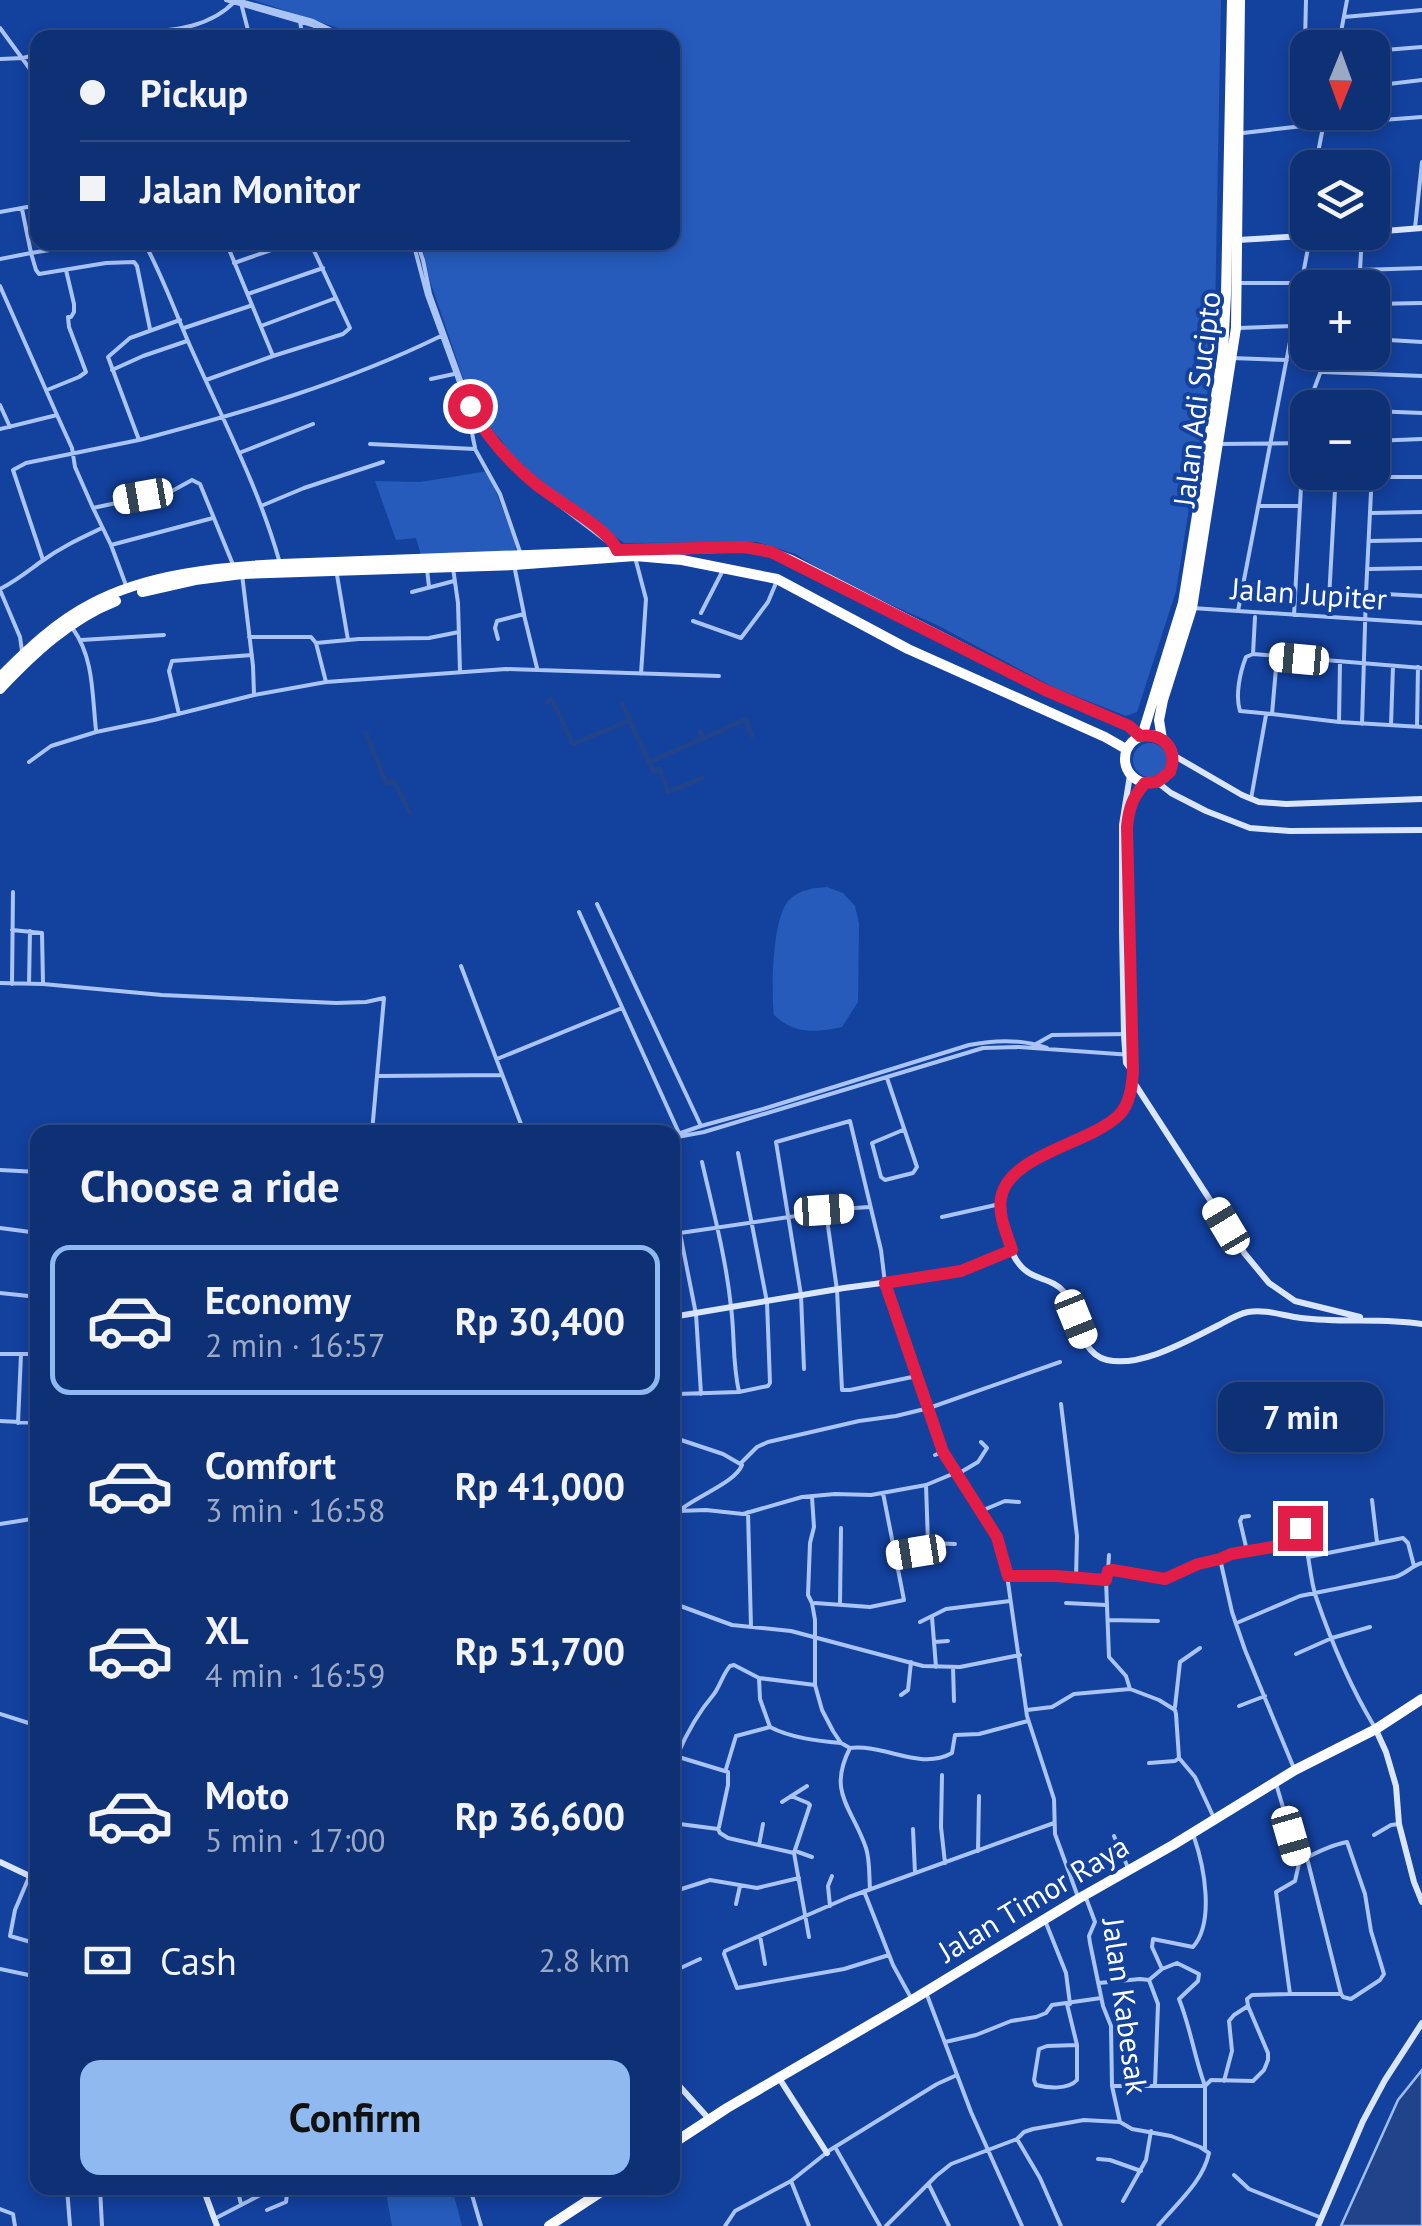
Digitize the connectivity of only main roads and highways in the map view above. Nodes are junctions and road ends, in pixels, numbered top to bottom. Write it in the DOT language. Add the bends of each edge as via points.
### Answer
graph roads {
  1 [pos="1232,0"];
  2 [pos="1240,0"];
  3 [pos="1419,228"];
  4 [pos="1390,230"];
  5 [pos="1290,236"];
  6 [pos="1238,240"];
  7 [pos="1218,414"];
  8 [pos="713,548"];
  9 [pos="517,561"];
  10 [pos="711,565"];
  11 [pos="312,568"];
  12 [pos="238,570"];
  13 [pos="0,677"];
  14 [pos="0,689"];
  15 [pos="1141,736"];
  16 [pos="1162,739"];
  17 [pos="1126,750"];
  18 [pos="1173,755"];
  19 [pos="1130,775"];
  20 [pos="1151,783"];
  21 [pos="1422,799"];
  22 [pos="1422,830"];
  23 [pos="1128,1034"];
  24 [pos="1133,1076"];
  25 [pos="1012,1250"];
  26 [pos="680,1316"];
  27 [pos="1365,1320"];
  28 [pos="1422,1324"];
  29 [pos="1422,1700"];
  30 [pos="1376,1729"];
  31 [pos="0,1862"];
  32 [pos="30,1878"];
  33 [pos="1422,1902"];
  34 [pos="1422,2023"];
  35 [pos="778,2077"];
  36 [pos="680,2087"];
  37 [pos="710,2120"];
  38 [pos="680,2139"];
  39 [pos="827,2152"];
  40 [pos="205,2195"];
  41 [pos="596,2195"];
  42 [pos="1320,2222"];
  43 [pos="215,2223"];
  44 [pos="550,2226"];
  1 -- 7 [label="highway, Jalan Adi Sucipto"];
  2 -- 6 [label="highway, Jalan Adi Sucipto"];
  3 -- 4 [label="main road"];
  5 -- 6 [label="main road"];
  6 -- 7 [label="highway, Jalan Adi Sucipto" via="1236,328"];
  7 -- 15 [label="highway, Jalan Adi Sucipto" via="1180,614"];
  7 -- 16 [label="highway, Jalan Adi Sucipto" via="1192,608 1163,700"];
  8 -- 9 [label="highway"];
  8 -- 10 [label="highway"];
  8 -- 15 [label="highway" via="752,547 791,560"];
  9 -- 10 [label="highway" via="635,556"];
  9 -- 11 [label="highway"];
  9 -- 11 [label="highway"];
  10 -- 17 [label="highway" via="778,579 908,649"];
  11 -- 12 [label="highway"];
  11 -- 12 [label="highway"];
  12 -- 13 [label="highway" via="187,573 95,601"];
  12 -- 14 [label="highway" via="99,608 70,625"];
  15 -- 16 [label="highway"];
  15 -- 17 [label="highway"];
  16 -- 18 [label="highway"];
  17 -- 19 [label="highway"];
  18 -- 20 [label="highway" via="1170,772"];
  18 -- 21 [label="main road" via="1251,799"];
  19 -- 20 [label="highway"];
  19 -- 23 [label="main road" via="1122,825"];
  20 -- 22 [label="main road" via="1250,828"];
  20 -- 23 [label="main road" via="1130,802 1127,827"];
  23 -- 24 [label="main road" via="1126,1063"];
  24 -- 25 [label="main road" via="1118,1116 1011,1177 1000,1204"];
  24 -- 27 [label="main road" via="1269,1283 1295,1302"];
  25 -- 26 [label="main road" via="961,1271"];
  25 -- 27 [label="main road" via="1028,1273 1063,1290 1090,1349 1109,1360 1156,1354 1248,1312"];
  27 -- 28 [label="main road"];
  29 -- 30 [label="highway, Jalan Timor Raya"];
  30 -- 33 [label="main road" via="1390,1762 1399,1824"];
  30 -- 35 [label="highway, Jalan Timor Raya" via="1295,1770"];
  31 -- 32 [label="main road"];
  34 -- 42 [label="main road" via="1363,2121"];
  35 -- 37 [label="highway, Jalan Timor Raya"];
  35 -- 39 [label="main road"];
  36 -- 37 [label="main road"];
  37 -- 38 [label="highway, Jalan Timor Raya"];
  40 -- 43 [label="main road"];
  41 -- 44 [label="highway"];
}
